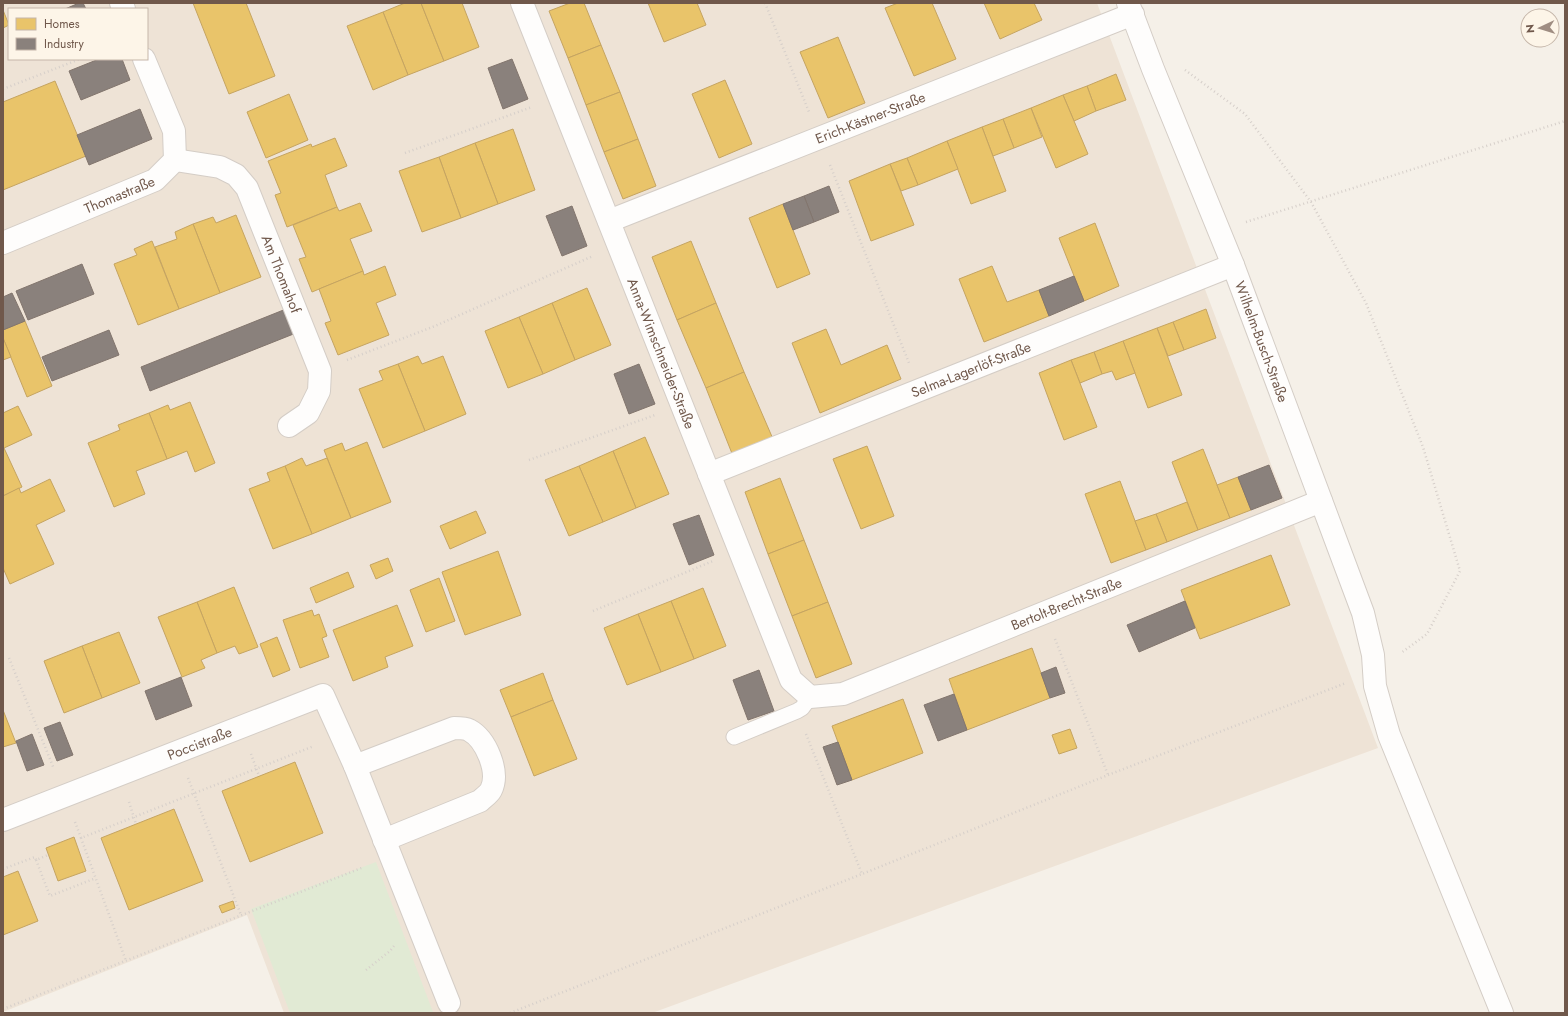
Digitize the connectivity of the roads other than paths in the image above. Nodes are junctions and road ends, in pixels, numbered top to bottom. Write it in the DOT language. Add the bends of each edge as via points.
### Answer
graph roads {
  1 [pos="522,3"];
  2 [pos="1130,9"];
  3 [pos="144,60"];
  4 [pos="174,160"];
  5 [pos="609,221"];
  6 [pos="3,243"];
  7 [pos="1233,266"];
  8 [pos="288,426"];
  9 [pos="709,474"];
  10 [pos="1321,501"];
  11 [pos="803,704"];
  12 [pos="734,736"];
  13 [pos="355,766"];
  14 [pos="3,820"];
  15 [pos="387,848"];
  16 [pos="449,1003"];
  17 [pos="1502,1013"];
  1 -- 5 [label="street, Anna-Wimschneider-Straße"];
  2 -- 5 [label="street, Erich-Kästner-Straße" via="820,138"];
  2 -- 7 [label="street, Wilhelm-Busch-Straße"];
  3 -- 4 [label="street" via="174,131"];
  4 -- 6 [label="street, Thomastraße" via="155,180"];
  4 -- 8 [label="street, Am Thomahof" via="220,167 236,175 247,188 320,371 319,391 308,413"];
  5 -- 9 [label="street, Anna-Wimschneider-Straße"];
  7 -- 9 [label="street, Selma-Lagerlöf-Straße"];
  7 -- 10 [label="street, Wilhelm-Busch-Straße"];
  9 -- 11 [label="street, Anna-Wimschneider-Straße" via="791,680"];
  10 -- 11 [label="street, Bertolt-Brecht-Straße" via="843,694"];
  10 -- 17 [label="street, Wilhelm-Busch-Straße" via="1363,613 1373,655 1375,679 1389,735"];
  11 -- 12 [label="lane"];
  13 -- 14 [label="street, Poccistraße" via="323,695"];
  13 -- 15 [label="street, Poccistraße"];
  13 -- 15 [label="street" via="454,728 468,729 480,737 491,758 494,775 491,790 480,801"];
  15 -- 16 [label="street, Poccistraße"];
}
